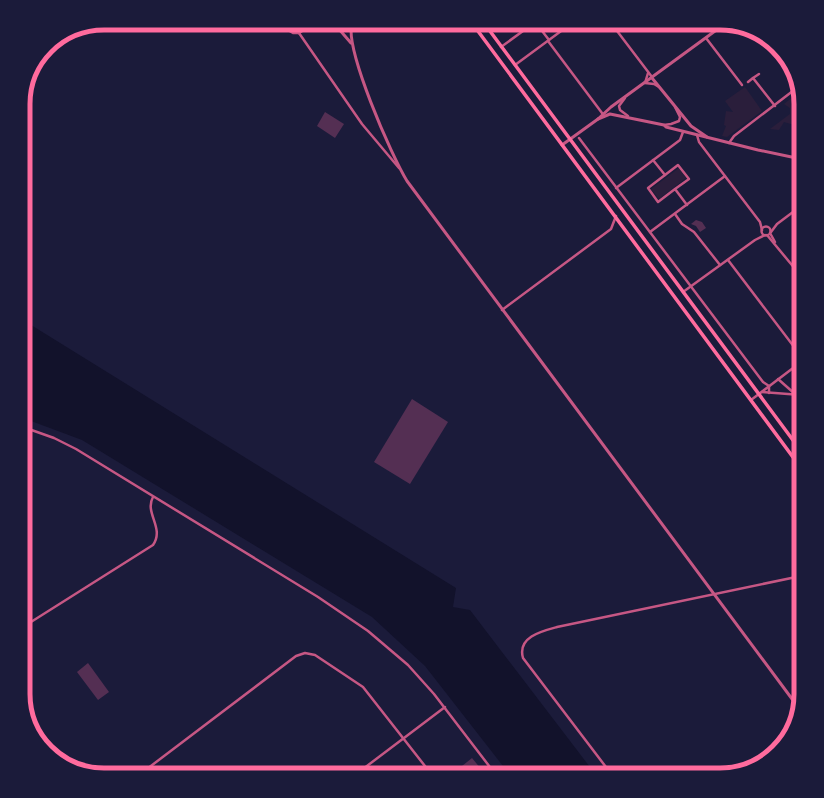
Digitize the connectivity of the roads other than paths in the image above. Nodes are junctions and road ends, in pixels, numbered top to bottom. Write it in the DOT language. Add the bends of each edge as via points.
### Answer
graph roads {
  1 [pos="288,30"];
  2 [pos="304,30"];
  3 [pos="340,30"];
  4 [pos="350,30"];
  5 [pos="477,30"];
  6 [pos="489,30"];
  7 [pos="525,30"];
  8 [pos="541,30"];
  9 [pos="563,30"];
  10 [pos="616,30"];
  11 [pos="717,30"];
  12 [pos="299,33"];
  13 [pos="706,38"];
  14 [pos="549,40"];
  15 [pos="352,45"];
  16 [pos="502,47"];
  17 [pos="515,65"];
  18 [pos="648,73"];
  19 [pos="759,74"];
  20 [pos="652,78"];
  21 [pos="753,78"];
  22 [pos="748,82"];
  23 [pos="645,83"];
  24 [pos="742,85"];
  25 [pos="659,87"];
  26 [pos="793,91"];
  27 [pos="625,98"];
  28 [pos="775,106"];
  29 [pos="675,107"];
  30 [pos="602,113"];
  31 [pos="628,116"];
  32 [pos="598,119"];
  33 [pos="664,125"];
  34 [pos="683,132"];
  35 [pos="697,136"];
  36 [pos="579,138"];
  37 [pos="709,138"];
  38 [pos="570,139"];
  39 [pos="729,143"];
  40 [pos="562,145"];
  41 [pos="794,157"];
  42 [pos="653,160"];
  43 [pos="400,170"];
  44 [pos="665,175"];
  45 [pos="725,176"];
  46 [pos="616,188"];
  47 [pos="675,189"];
  48 [pos="687,204"];
  49 [pos="794,211"];
  50 [pos="675,214"];
  51 [pos="616,216"];
  52 [pos="760,222"];
  53 [pos="777,224"];
  54 [pos="767,227"];
  55 [pos="762,231"];
  56 [pos="650,232"];
  57 [pos="771,232"];
  58 [pos="766,235"];
  59 [pos="755,240"];
  60 [pos="777,246"];
  61 [pos="728,260"];
  62 [pos="720,265"];
  63 [pos="794,267"];
  64 [pos="690,287"];
  65 [pos="683,292"];
  66 [pos="502,310"];
  67 [pos="794,347"];
  68 [pos="794,368"];
  69 [pos="778,380"];
  70 [pos="770,386"];
  71 [pos="789,390"];
  72 [pos="794,392"];
  73 [pos="760,393"];
  74 [pos="770,393"];
  75 [pos="786,394"];
  76 [pos="794,395"];
  77 [pos="751,400"];
  78 [pos="30,429"];
  79 [pos="794,441"];
  80 [pos="794,458"];
  81 [pos="153,497"];
  82 [pos="794,577"];
  83 [pos="714,594"];
  84 [pos="30,623"];
  85 [pos="794,701"];
  86 [pos="445,708"];
  87 [pos="404,738"];
  88 [pos="148,768"];
  89 [pos="364,768"];
  90 [pos="427,768"];
  91 [pos="491,768"];
  92 [pos="607,768"];
  1 -- 12 [label="street"];
  2 -- 12 [label="street"];
  3 -- 15 [label="street"];
  4 -- 15 [label="street"];
  5 -- 40 [label="main road"];
  6 -- 16 [label="main road"];
  7 -- 16 [label="street"];
  8 -- 14 [label="street"];
  9 -- 14 [label="street"];
  10 -- 18 [label="street"];
  11 -- 13 [label="street"];
  12 -- 43 [label="street" via="362,124"];
  13 -- 20 [label="street"];
  13 -- 24 [label="street"];
  14 -- 17 [label="street"];
  14 -- 30 [label="street"];
  15 -- 43 [label="street" via="384,135"];
  16 -- 17 [label="main road"];
  17 -- 38 [label="main road"];
  18 -- 20 [label="street"];
  18 -- 23 [label="street"];
  19 -- 21 [label="street"];
  20 -- 23 [label="street"];
  20 -- 25 [label="street"];
  21 -- 22 [label="street"];
  21 -- 28 [label="street"];
  23 -- 25 [label="street"];
  23 -- 27 [label="street"];
  25 -- 29 [label="street"];
  26 -- 28 [label="street"];
  27 -- 30 [label="street"];
  27 -- 31 [label="street" via="620,110"];
  28 -- 39 [label="street" via="734,136"];
  29 -- 33 [label="street" via="680,117 679,121"];
  29 -- 37 [label="street" via="691,126"];
  30 -- 32 [label="street"];
  31 -- 32 [label="street" via="610,114"];
  31 -- 33 [label="street"];
  32 -- 38 [label="street"];
  33 -- 34 [label="street"];
  34 -- 35 [label="street"];
  34 -- 42 [label="street" via="680,140"];
  35 -- 37 [label="street"];
  35 -- 45 [label="street"];
  36 -- 46 [label="street"];
  37 -- 39 [label="street"];
  38 -- 40 [label="street"];
  38 -- 65 [label="main road"];
  39 -- 41 [label="street"];
  40 -- 51 [label="main road"];
  42 -- 44 [label="street"];
  42 -- 46 [label="street"];
  43 -- 66 [label="street"];
  44 -- 47 [label="street" via="678,165 689,179"];
  44 -- 47 [label="street" via="648,188 658,202"];
  45 -- 48 [label="street"];
  45 -- 52 [label="street"];
  46 -- 56 [label="street"];
  47 -- 48 [label="street"];
  48 -- 50 [label="street"];
  49 -- 53 [label="street"];
  50 -- 56 [label="street"];
  50 -- 62 [label="street" via="682,224 694,232"];
  51 -- 66 [label="street" via="611,228"];
  51 -- 77 [label="main road"];
  52 -- 54 [label="street"];
  52 -- 55 [label="street"];
  53 -- 54 [label="street"];
  53 -- 57 [label="street"];
  54 -- 55 [label="street"];
  54 -- 57 [label="street"];
  55 -- 58 [label="street"];
  55 -- 59 [label="street"];
  56 -- 64 [label="street"];
  57 -- 58 [label="street"];
  57 -- 60 [label="street"];
  58 -- 59 [label="street"];
  58 -- 60 [label="street"];
  59 -- 61 [label="street"];
  60 -- 63 [label="street"];
  61 -- 62 [label="street"];
  61 -- 67 [label="street"];
  62 -- 64 [label="street"];
  64 -- 65 [label="street"];
  64 -- 70 [label="street" via="763,382"];
  65 -- 73 [label="main road"];
  66 -- 83 [label="street"];
  68 -- 69 [label="street"];
  69 -- 70 [label="street"];
  69 -- 71 [label="street"];
  70 -- 73 [label="street"];
  70 -- 74 [label="street"];
  71 -- 72 [label="street"];
  71 -- 75 [label="street"];
  73 -- 74 [label="street"];
  73 -- 77 [label="street"];
  73 -- 79 [label="main road"];
  74 -- 75 [label="street"];
  75 -- 76 [label="street"];
  77 -- 80 [label="main road"];
  78 -- 81 [label="street" via="76,449"];
  81 -- 84 [label="street" via="150,507 158,533 153,545"];
  81 -- 86 [label="street" via="368,630 408,665"];
  82 -- 83 [label="street"];
  83 -- 85 [label="street"];
  83 -- 92 [label="street" via="541,631 525,643 523,657"];
  86 -- 87 [label="street"];
  86 -- 91 [label="street"];
  87 -- 88 [label="street" via="359,683 315,655 302,653"];
  87 -- 89 [label="street"];
  87 -- 90 [label="street"];
}
